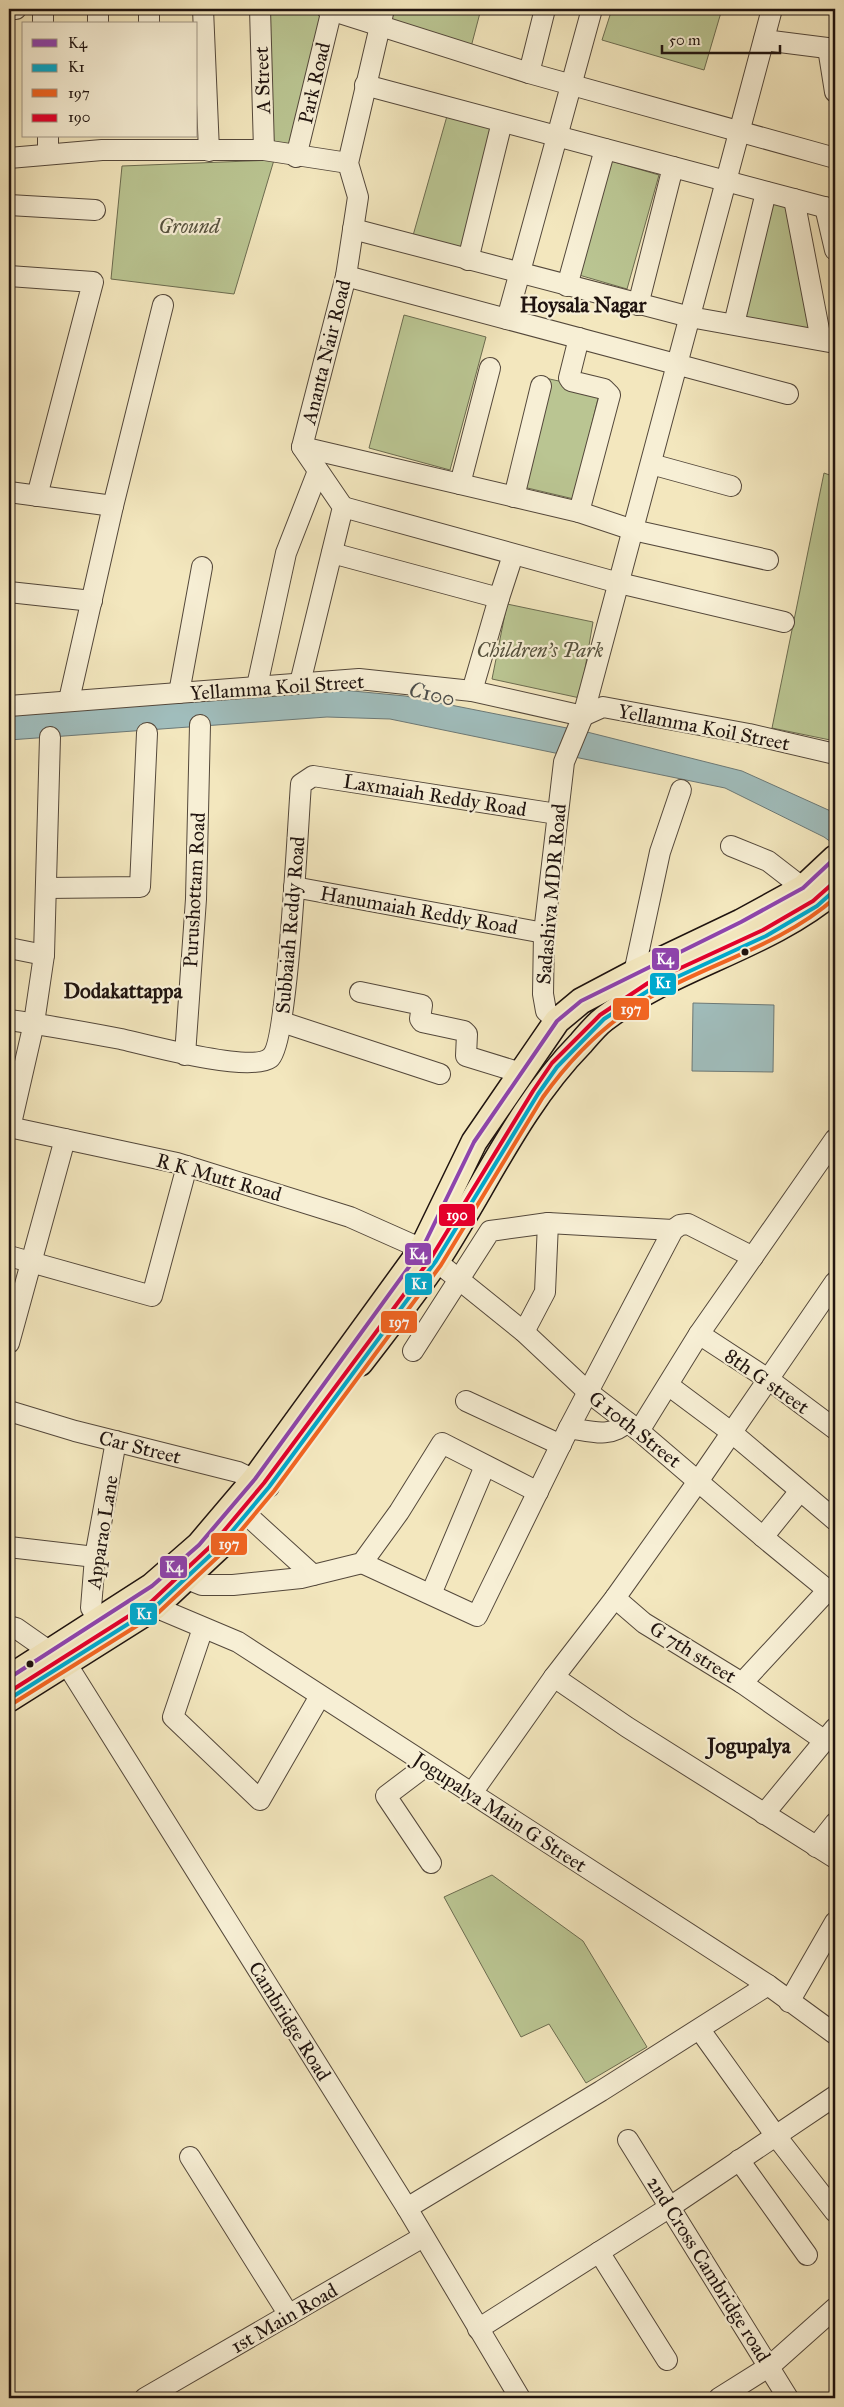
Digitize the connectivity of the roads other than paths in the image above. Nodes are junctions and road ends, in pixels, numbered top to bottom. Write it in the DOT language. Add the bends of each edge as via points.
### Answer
graph roads {
  1 [pos="9,9"];
  2 [pos="16,9"];
  3 [pos="42,9"];
  4 [pos="98,9"];
  5 [pos="149,9"];
  6 [pos="203,9"];
  7 [pos="260,9"];
  8 [pos="327,9"];
  9 [pos="332,9"];
  10 [pos="542,9"];
  11 [pos="592,9"];
  12 [pos="772,9"];
  13 [pos="382,17"];
  14 [pos="43,22"];
  15 [pos="98,22"];
  16 [pos="150,22"];
  17 [pos="764,40"];
  18 [pos="832,48"];
  19 [pos="529,73"];
  20 [pos="364,85"];
  21 [pos="571,85"];
  22 [pos="835,92"];
  23 [pos="502,122"];
  24 [pos="740,132"];
  25 [pos="556,136"];
  26 [pos="102,143"];
  27 [pos="154,144"];
  28 [pos="48,145"];
  29 [pos="605,149"];
  30 [pos="209,150"];
  31 [pos="264,150"];
  32 [pos="296,156"];
  33 [pos="9,158"];
  34 [pos="835,158"];
  35 [pos="348,163"];
  36 [pos="673,167"];
  37 [pos="726,181"];
  38 [pos="766,192"];
  39 [pos="794,199"];
  40 [pos="9,204"];
  41 [pos="830,209"];
  42 [pos="95,210"];
  43 [pos="353,229"];
  44 [pos="835,250"];
  45 [pos="468,260"];
  46 [pos="519,274"];
  47 [pos="9,276"];
  48 [pos="346,276"];
  49 [pos="567,286"];
  50 [pos="638,304"];
  51 [pos="162,305"];
  52 [pos="690,317"];
  53 [pos="507,319"];
  54 [pos="734,324"];
  55 [pos="579,338"];
  56 [pos="828,341"];
  57 [pos="677,365"];
  58 [pos="490,368"];
  59 [pos="541,386"];
  60 [pos="788,394"];
  61 [pos="302,447"];
  62 [pos="651,464"];
  63 [pos="318,471"];
  64 [pos="460,484"];
  65 [pos="731,486"];
  66 [pos="9,492"];
  67 [pos="37,496"];
  68 [pos="514,497"];
  69 [pos="113,506"];
  70 [pos="343,507"];
  71 [pos="579,512"];
  72 [pos="633,530"];
  73 [pos="332,553"];
  74 [pos="514,555"];
  75 [pos="768,560"];
  76 [pos="202,567"];
  77 [pos="620,583"];
  78 [pos="9,592"];
  79 [pos="499,598"];
  80 [pos="92,601"];
  81 [pos="784,622"];
  82 [pos="300,683"];
  83 [pos="257,686"];
  84 [pos="472,691"];
  85 [pos="179,693"];
  86 [pos="69,700"];
  87 [pos="9,706"];
  88 [pos="581,722"];
  89 [pos="200,724"];
  90 [pos="147,733"];
  91 [pos="50,736"];
  92 [pos="835,754"];
  93 [pos="312,776"];
  94 [pos="681,790"];
  95 [pos="557,814"];
  96 [pos="731,846"];
  97 [pos="835,859"];
  98 [pos="294,887"];
  99 [pos="46,888"];
  100 [pos="803,888"];
  101 [pos="835,890"];
  102 [pos="544,932"];
  103 [pos="9,948"];
  104 [pos="44,955"];
  105 [pos="634,973"];
  106 [pos="360,992"];
  107 [pos="581,1001"];
  108 [pos="9,1020"];
  109 [pos="557,1021"];
  110 [pos="282,1022"];
  111 [pos="601,1022"];
  112 [pos="34,1023"];
  113 [pos="185,1055"];
  114 [pos="521,1073"];
  115 [pos="440,1074"];
  116 [pos="14,1086"];
  117 [pos="9,1127"];
  118 [pos="64,1139"];
  119 [pos="835,1139"];
  120 [pos="187,1166"];
  121 [pos="548,1223"];
  122 [pos="674,1230"];
  123 [pos="429,1255"];
  124 [pos="9,1256"];
  125 [pos="753,1257"];
  126 [pos="30,1262"];
  127 [pos="458,1278"];
  128 [pos="835,1282"];
  129 [pos="524,1332"];
  130 [pos="699,1334"];
  131 [pos="9,1343"];
  132 [pos="413,1352"];
  133 [pos="768,1379"];
  134 [pos="668,1385"];
  135 [pos="588,1392"];
  136 [pos="466,1401"];
  137 [pos="9,1411"];
  138 [pos="633,1426"];
  139 [pos="835,1429"];
  140 [pos="731,1432"];
  141 [pos="565,1436"];
  142 [pos="116,1441"];
  143 [pos="485,1466"];
  144 [pos="699,1480"];
  145 [pos="262,1483"];
  146 [pos="800,1491"];
  147 [pos="538,1492"];
  148 [pos="833,1514"];
  149 [pos="247,1515"];
  150 [pos="762,1537"];
  151 [pos="9,1547"];
  152 [pos="95,1557"];
  153 [pos="362,1563"];
  154 [pos="313,1575"];
  155 [pos="187,1579"];
  156 [pos="832,1593"];
  157 [pos="431,1594"];
  158 [pos="615,1598"];
  159 [pos="155,1607"];
  160 [pos="100,1619"];
  161 [pos="9,1626"];
  162 [pos="203,1628"];
  163 [pos="58,1658"];
  164 [pos="554,1677"];
  165 [pos="9,1678"];
  166 [pos="742,1684"];
  167 [pos="320,1696"];
  168 [pos="9,1699"];
  169 [pos="830,1734"];
  170 [pos="427,1765"];
  171 [pos="472,1793"];
  172 [pos="764,1814"];
  173 [pos="835,1823"];
  174 [pos="816,1847"];
  175 [pos="835,1858"];
  176 [pos="431,1863"];
  177 [pos="835,1922"];
  178 [pos="768,1986"];
  179 [pos="789,2002"];
  180 [pos="700,2030"];
  181 [pos="835,2034"];
  182 [pos="835,2096"];
  183 [pos="776,2136"];
  184 [pos="628,2140"];
  185 [pos="190,2157"];
  186 [pos="740,2160"];
  187 [pos="670,2207"];
  188 [pos="407,2208"];
  189 [pos="835,2212"];
  190 [pos="423,2237"];
  191 [pos="599,2252"];
  192 [pos="807,2255"];
  193 [pos="834,2311"];
  194 [pos="289,2315"];
  195 [pos="478,2329"];
  196 [pos="667,2360"];
  197 [pos="770,2366"];
  198 [pos="145,2398"];
  199 [pos="520,2398"];
  200 [pos="719,2398"];
  201 [pos="788,2398"];
  1 -- 2 [label="street"];
  3 -- 14 [label="street"];
  4 -- 15 [label="street"];
  5 -- 16 [label="street"];
  6 -- 30 [label="street"];
  7 -- 31 [label="street, A Street"];
  8 -- 9 [label="street"];
  9 -- 13 [label="street"];
  9 -- 32 [label="street, Park Road"];
  10 -- 19 [label="street"];
  11 -- 21 [label="street"];
  12 -- 17 [label="street, Sadashiva MDR Road"];
  13 -- 19 [label="street"];
  13 -- 20 [label="street, Ananta Nair Road"];
  17 -- 18 [label="street"];
  17 -- 24 [label="street, Sadashiva MDR Road"];
  18 -- 22 [label="street"];
  19 -- 21 [label="street"];
  20 -- 23 [label="street"];
  20 -- 35 [label="street, Ananta Nair Road"];
  21 -- 24 [label="street"];
  21 -- 25 [label="street"];
  23 -- 25 [label="street"];
  23 -- 45 [label="street"];
  24 -- 34 [label="street"];
  24 -- 37 [label="street, Sadashiva MDR Road"];
  25 -- 29 [label="street"];
  25 -- 46 [label="street"];
  26 -- 27 [label="street"];
  26 -- 28 [label="street"];
  27 -- 30 [label="street"];
  28 -- 33 [label="street"];
  29 -- 36 [label="street"];
  29 -- 49 [label="street"];
  30 -- 31 [label="street"];
  31 -- 32 [label="street"];
  32 -- 35 [label="street"];
  35 -- 43 [label="street, Ananta Nair Road" via="358,197"];
  36 -- 37 [label="street"];
  36 -- 50 [label="street"];
  37 -- 38 [label="street"];
  37 -- 52 [label="street, Sadashiva MDR Road"];
  38 -- 39 [label="street"];
  38 -- 54 [label="street"];
  39 -- 41 [label="street"];
  39 -- 56 [label="street"];
  40 -- 42 [label="street"];
  41 -- 44 [label="street"];
  43 -- 45 [label="street"];
  43 -- 48 [label="street, Ananta Nair Road"];
  45 -- 46 [label="street"];
  46 -- 49 [label="street"];
  46 -- 53 [label="street"];
  47 -- 67 [label="street" via="93,282"];
  48 -- 53 [label="street"];
  48 -- 61 [label="street, Ananta Nair Road"];
  49 -- 50 [label="street"];
  50 -- 52 [label="street"];
  51 -- 69 [label="street"];
  52 -- 54 [label="street"];
  52 -- 57 [label="street, Sadashiva MDR Road"];
  53 -- 55 [label="street"];
  54 -- 56 [label="street"];
  55 -- 57 [label="street"];
  55 -- 71 [label="street" via="569,378 604,389 610,395"];
  57 -- 60 [label="street"];
  57 -- 62 [label="street, Sadashiva MDR Road"];
  58 -- 64 [label="street"];
  59 -- 68 [label="street"];
  61 -- 63 [label="street, Ananta Nair Road"];
  61 -- 64 [label="street"];
  62 -- 65 [label="street"];
  62 -- 72 [label="street, Sadashiva MDR Road"];
  63 -- 70 [label="street, Ananta Nair Road"];
  63 -- 83 [label="street" via="286,553"];
  64 -- 68 [label="street"];
  66 -- 67 [label="street"];
  67 -- 69 [label="street"];
  68 -- 71 [label="street"];
  69 -- 80 [label="street"];
  70 -- 73 [label="street"];
  70 -- 74 [label="street"];
  71 -- 72 [label="street"];
  72 -- 75 [label="street"];
  72 -- 77 [label="street, Sadashiva MDR Road"];
  73 -- 79 [label="street"];
  73 -- 82 [label="street"];
  74 -- 77 [label="street"];
  74 -- 79 [label="street"];
  76 -- 85 [label="street"];
  77 -- 81 [label="street"];
  77 -- 88 [label="street, Sadashiva MDR Road"];
  78 -- 80 [label="street"];
  79 -- 84 [label="street"];
  80 -- 86 [label="street"];
  82 -- 83 [label="street, Yellamma Koil Street"];
  82 -- 84 [label="street, Yellamma Koil Street" via="359,679"];
  83 -- 85 [label="street, Yellamma Koil Street"];
  84 -- 88 [label="street, Yellamma Koil Street"];
  85 -- 86 [label="street, Yellamma Koil Street"];
  86 -- 87 [label="street, Yellamma Koil Street"];
  88 -- 92 [label="street, Yellamma Koil Street" via="603,706"];
  88 -- 95 [label="street, Sadashiva MDR Road" via="564,762"];
  89 -- 113 [label="street, Purushottam Road" via="196,899"];
  90 -- 99 [label="street" via="140,887"];
  91 -- 99 [label="street"];
  93 -- 95 [label="street, Laxmaiah Reddy Road"];
  93 -- 98 [label="street, Subbaiah Reddy Road" via="300,784"];
  94 -- 105 [label="street" via="660,852"];
  95 -- 102 [label="street, Sadashiva MDR Road"];
  96 -- 100 [label="street" via="768,861"];
  97 -- 100 [label="main road"];
  98 -- 102 [label="street, Hanumaiah Reddy Road"];
  98 -- 110 [label="street, Subbaiah Reddy Road"];
  99 -- 104 [label="street"];
  100 -- 105 [label="main road" via="741,922"];
  101 -- 111 [label="main road" via="817,906 766,936 651,990"];
  102 -- 109 [label="street, Sadashiva MDR Road" via="543,994 546,1011"];
  103 -- 104 [label="street"];
  104 -- 112 [label="street"];
  105 -- 107 [label="main road"];
  106 -- 114 [label="street" via="422,1005 422,1022 467,1034 466,1056"];
  107 -- 109 [label="main road"];
  107 -- 111 [label="main road"];
  108 -- 112 [label="street"];
  109 -- 114 [label="main road"];
  110 -- 113 [label="street, Subbaiah Reddy Road" via="275,1053 269,1059 252,1062"];
  110 -- 115 [label="street"];
  111 -- 123 [label="main road" via="557,1067"];
  112 -- 113 [label="street"];
  112 -- 116 [label="street"];
  114 -- 123 [label="main road" via="474,1142"];
  116 -- 117 [label="street"];
  117 -- 118 [label="street, R K Mutt Road"];
  118 -- 120 [label="street, R K Mutt Road"];
  118 -- 126 [label="street"];
  119 -- 125 [label="street"];
  120 -- 123 [label="street, R K Mutt Road" via="350,1217"];
  120 -- 126 [label="street" via="152,1296"];
  121 -- 122 [label="street"];
  121 -- 127 [label="street" via="490,1231"];
  121 -- 129 [label="street" via="545,1292"];
  122 -- 125 [label="street" via="688,1224"];
  122 -- 135 [label="street"];
  123 -- 127 [label="street, G 10th Street"];
  123 -- 145 [label="main road"];
  124 -- 126 [label="street"];
  125 -- 130 [label="street"];
  126 -- 131 [label="street"];
  127 -- 129 [label="street, G 10th Street"];
  127 -- 132 [label="street"];
  128 -- 133 [label="street"];
  129 -- 135 [label="street, G 10th Street"];
  130 -- 133 [label="street, 8th G street"];
  130 -- 134 [label="street"];
  133 -- 139 [label="street, 8th G street"];
  133 -- 140 [label="street"];
  134 -- 138 [label="street" via="652,1410"];
  134 -- 140 [label="street"];
  135 -- 138 [label="street, G 10th Street"];
  135 -- 141 [label="street"];
  136 -- 141 [label="street"];
  137 -- 142 [label="street, Car Street"];
  138 -- 141 [label="street" via="606,1434"];
  138 -- 144 [label="street, G 10th Street"];
  140 -- 144 [label="street"];
  140 -- 146 [label="street"];
  141 -- 147 [label="street"];
  142 -- 145 [label="street, Car Street" via="238,1472"];
  142 -- 152 [label="street, Apparao Lane"];
  143 -- 147 [label="street"];
  143 -- 153 [label="street" via="442,1443"];
  143 -- 157 [label="street"];
  144 -- 150 [label="street, G 10th Street"];
  144 -- 158 [label="street"];
  145 -- 149 [label="main road"];
  145 -- 160 [label="main road" via="152,1586"];
  146 -- 148 [label="street"];
  146 -- 150 [label="street"];
  147 -- 157 [label="street" via="477,1616"];
  149 -- 154 [label="street"];
  149 -- 155 [label="main road"];
  150 -- 156 [label="street, G 10th Street"];
  151 -- 152 [label="street"];
  152 -- 160 [label="street, Apparao Lane" via="91,1608"];
  153 -- 154 [label="street"];
  153 -- 157 [label="street"];
  154 -- 155 [label="street" via="234,1585 202,1585"];
  155 -- 159 [label="main road"];
  156 -- 166 [label="street, G 7th street"];
  158 -- 164 [label="street"];
  158 -- 166 [label="street, G 7th street" via="644,1623"];
  159 -- 162 [label="street, Jogupalya Main G Street"];
  159 -- 163 [label="main road"];
  160 -- 163 [label="main road"];
  161 -- 163 [label="street"];
  162 -- 167 [label="street, Jogupalya Main G Street" via="238,1642"];
  162 -- 167 [label="street" via="173,1717 260,1800"];
  163 -- 165 [label="main road"];
  163 -- 168 [label="main road"];
  163 -- 188 [label="street, Cambridge Road"];
  164 -- 171 [label="street"];
  164 -- 172 [label="street"];
  166 -- 169 [label="street"];
  167 -- 170 [label="street, Jogupalya Main G Street"];
  169 -- 172 [label="street"];
  170 -- 171 [label="street, Jogupalya Main G Street"];
  170 -- 176 [label="street" via="386,1796"];
  171 -- 178 [label="street, Jogupalya Main G Street"];
  172 -- 174 [label="street"];
  173 -- 174 [label="street"];
  174 -- 175 [label="street"];
  177 -- 179 [label="street"];
  178 -- 179 [label="street, Jogupalya Main G Street"];
  178 -- 180 [label="street"];
  179 -- 181 [label="street, Jogupalya Main G Street"];
  180 -- 183 [label="street"];
  180 -- 188 [label="street"];
  182 -- 183 [label="street"];
  183 -- 186 [label="street"];
  183 -- 189 [label="street"];
  184 -- 187 [label="street, 2nd Cross Cambridge road"];
  185 -- 194 [label="street"];
  186 -- 187 [label="street"];
  186 -- 192 [label="street"];
  187 -- 191 [label="street"];
  187 -- 197 [label="street, 2nd Cross Cambridge road"];
  188 -- 190 [label="street, Cambridge Road"];
  190 -- 194 [label="street, 1st Main Road"];
  190 -- 195 [label="street, Cambridge Road"];
  191 -- 195 [label="street"];
  191 -- 196 [label="street"];
  193 -- 197 [label="street"];
  194 -- 198 [label="street, 1st Main Road"];
  195 -- 199 [label="street, Cambridge Road"];
  197 -- 200 [label="street"];
  197 -- 201 [label="street, 2nd Cross Cambridge road"];
}
